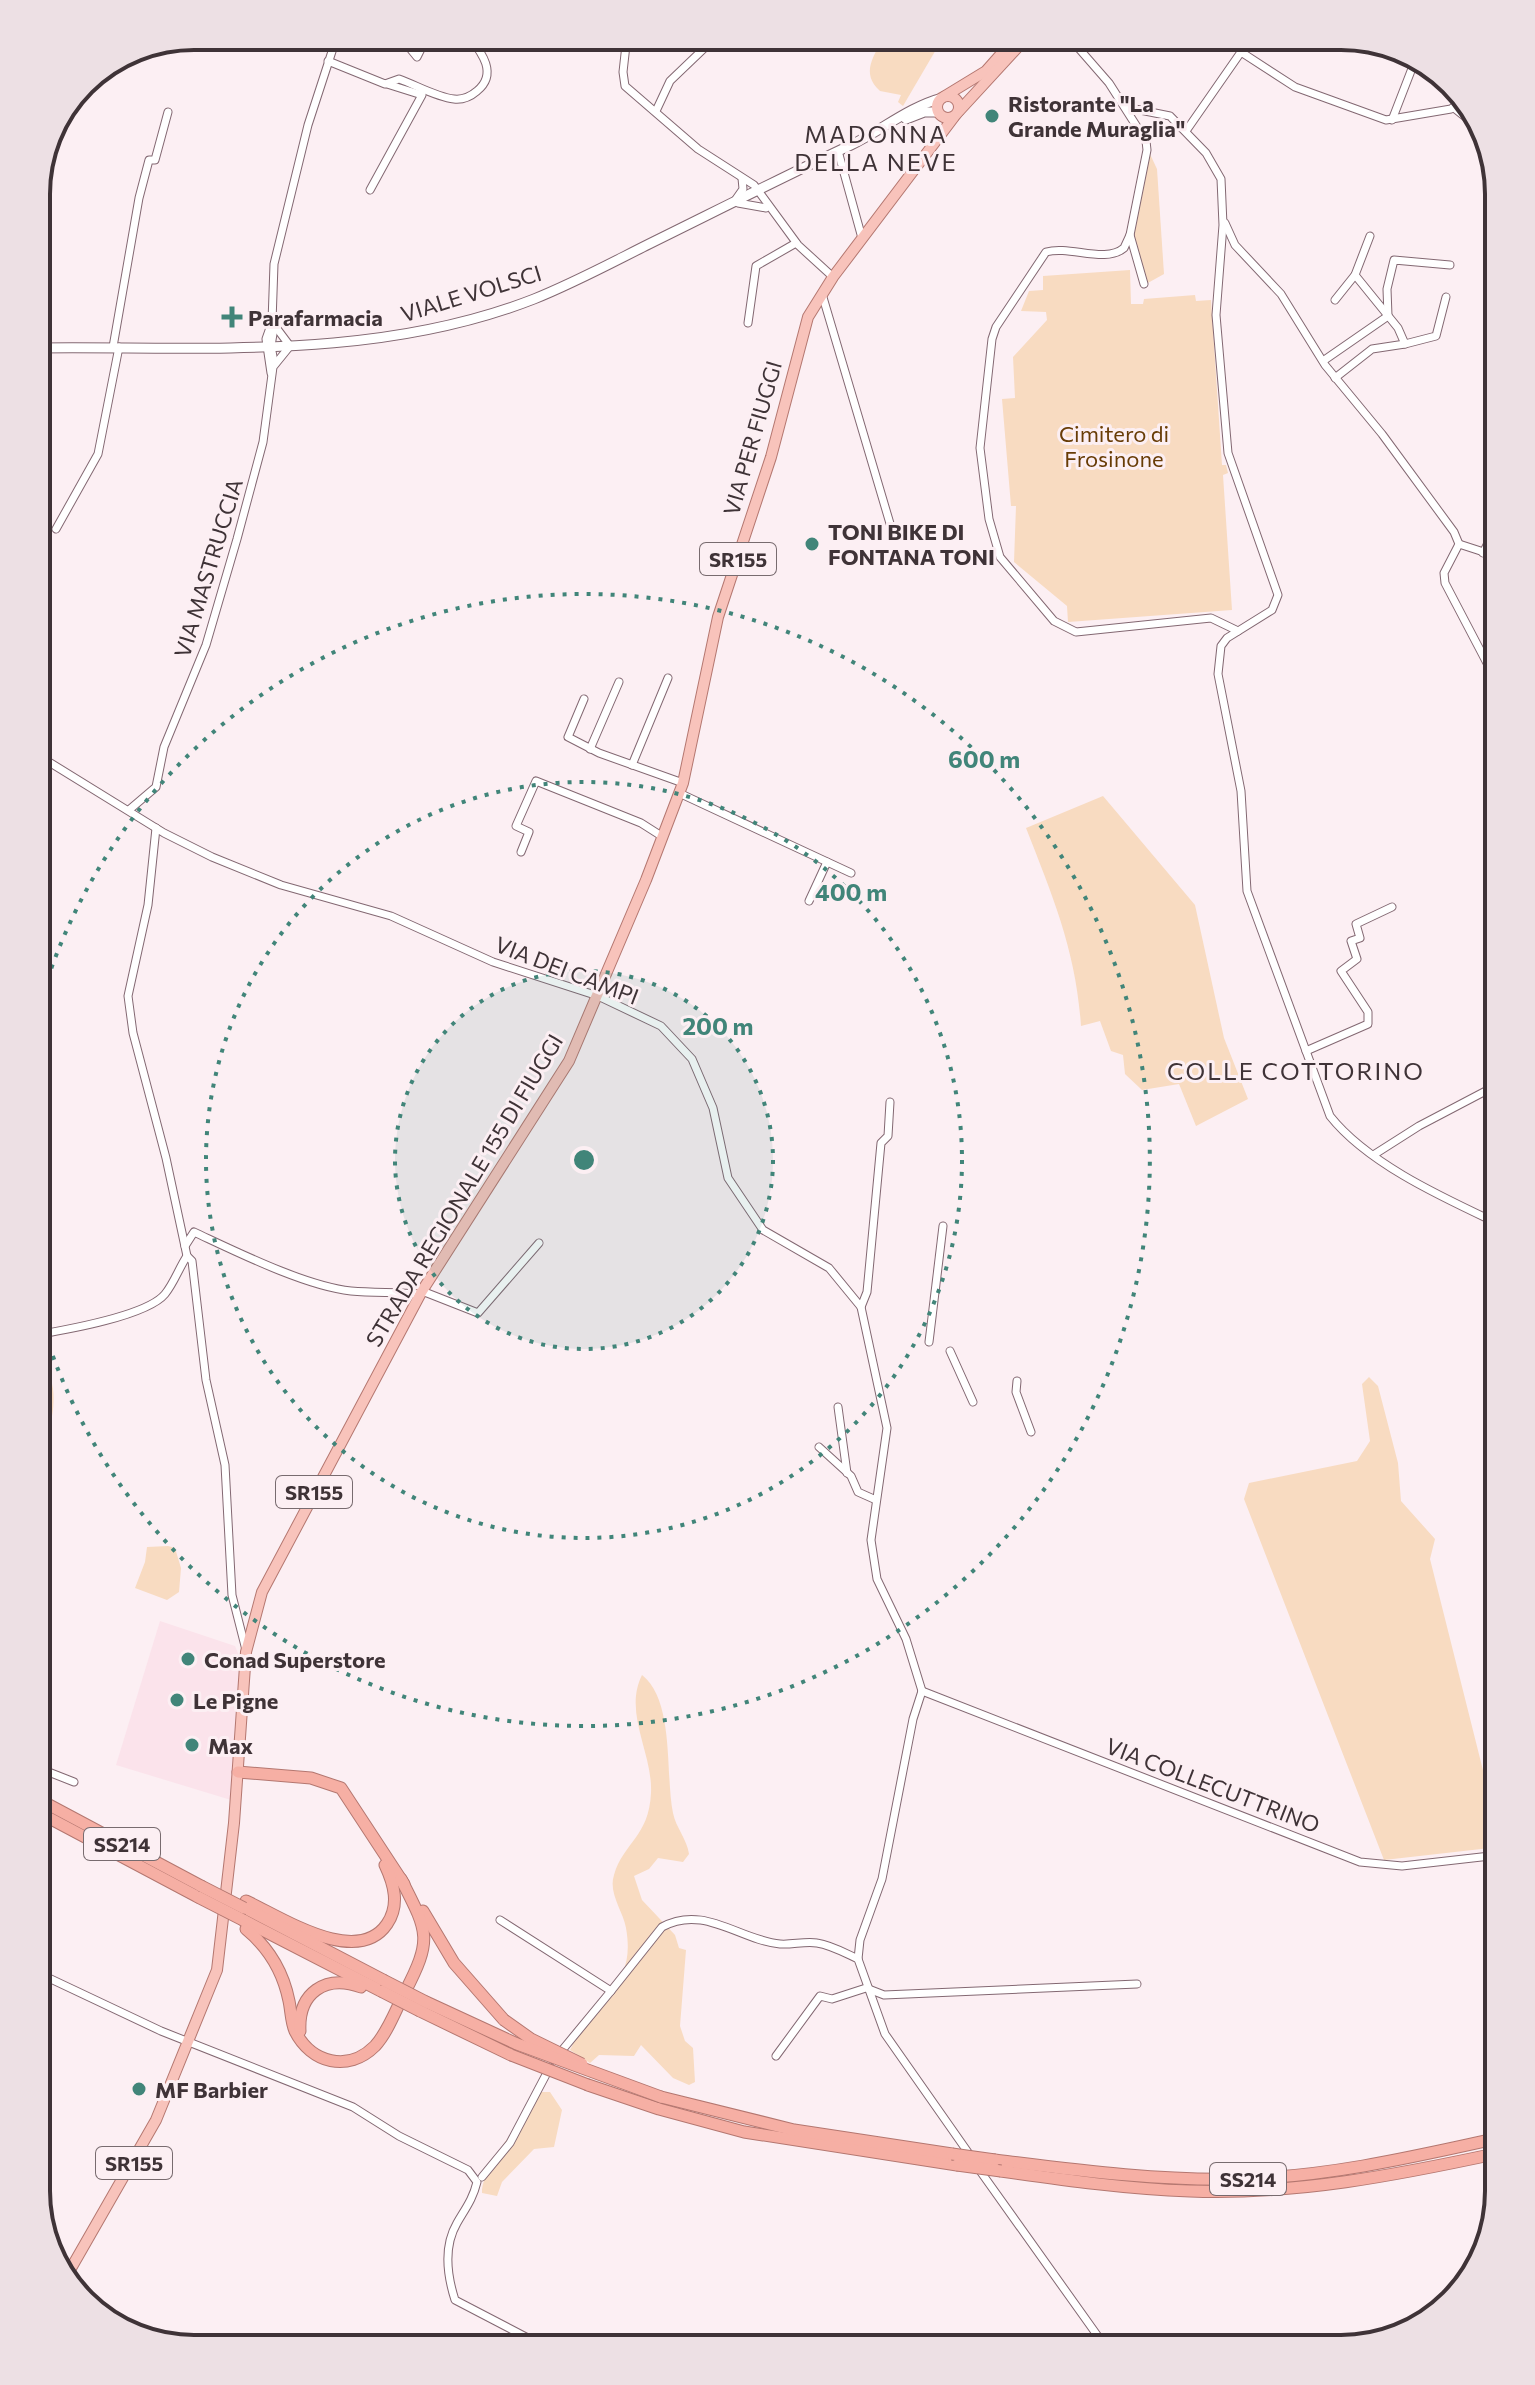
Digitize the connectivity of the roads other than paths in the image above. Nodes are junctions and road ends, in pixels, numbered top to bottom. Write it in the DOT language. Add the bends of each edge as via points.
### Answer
graph roads {
  1 [pos="332,50"];
  2 [pos="478,50"];
  3 [pos="625,50"];
  4 [pos="702,50"];
  5 [pos="1005,50"];
  6 [pos="1015,50"];
  7 [pos="1079,50"];
  8 [pos="1241,52"];
  9 [pos="328,61"];
  10 [pos="1412,69"];
  11 [pos="385,84"];
  12 [pos="944,97"];
  13 [pos="1125,107"];
  14 [pos="1454,108"];
  15 [pos="656,111"];
  16 [pos="168,112"];
  17 [pos="1459,112"];
  18 [pos="940,114"];
  19 [pos="957,114"];
  20 [pos="1392,120"];
  21 [pos="881,129"];
  22 [pos="1186,131"];
  23 [pos="929,147"];
  24 [pos="838,151"];
  25 [pos="739,175"];
  26 [pos="773,182"];
  27 [pos="370,190"];
  28 [pos="756,192"];
  29 [pos="732,204"];
  30 [pos="766,204"];
  31 [pos="1223,213"];
  32 [pos="1130,235"];
  33 [pos="1370,236"];
  34 [pos="862,238"];
  35 [pos="796,243"];
  36 [pos="1450,265"];
  37 [pos="1355,275"];
  38 [pos="833,277"];
  39 [pos="1144,284"];
  40 [pos="822,294"];
  41 [pos="1446,297"];
  42 [pos="1335,300"];
  43 [pos="1388,316"];
  44 [pos="748,323"];
  45 [pos="272,326"];
  46 [pos="1405,344"];
  47 [pos="245,346"];
  48 [pos="270,346"];
  49 [pos="290,346"];
  50 [pos="116,347"];
  51 [pos="50,348"];
  52 [pos="1323,361"];
  53 [pos="270,363"];
  54 [pos="1335,378"];
  55 [pos="56,529"];
  56 [pos="894,537"];
  57 [pos="1459,544"];
  58 [pos="1485,549"];
  59 [pos="1483,553"];
  60 [pos="1225,625"];
  61 [pos="1238,631"];
  62 [pos="1224,643"];
  63 [pos="1485,659"];
  64 [pos="668,678"];
  65 [pos="619,682"];
  66 [pos="584,699"];
  67 [pos="590,749"];
  68 [pos="50,762"];
  69 [pos="632,765"];
  70 [pos="681,788"];
  71 [pos="129,810"];
  72 [pos="156,828"];
  73 [pos="663,837"];
  74 [pos="521,852"];
  75 [pos="827,862"];
  76 [pos="851,873"];
  77 [pos="809,901"];
  78 [pos="1392,907"];
  79 [pos="598,996"];
  80 [pos="1306,1051"];
  81 [pos="1485,1091"];
  82 [pos="890,1102"];
  83 [pos="1375,1154"];
  84 [pos="1485,1217"];
  85 [pos="943,1226"];
  86 [pos="539,1243"];
  87 [pos="184,1246"];
  88 [pos="187,1256"];
  89 [pos="421,1292"];
  90 [pos="861,1307"];
  91 [pos="50,1332"];
  92 [pos="929,1342"];
  93 [pos="950,1351"];
  94 [pos="1017,1381"];
  95 [pos="973,1402"];
  96 [pos="838,1407"];
  97 [pos="1031,1432"];
  98 [pos="819,1447"];
  99 [pos="847,1473"];
  100 [pos="876,1500"];
  101 [pos="246,1652"];
  102 [pos="922,1691"];
  103 [pos="238,1772"];
  104 [pos="50,1773"];
  105 [pos="74,1782"];
  106 [pos="50,1812"];
  107 [pos="364,1821"];
  108 [pos="1485,1857"];
  109 [pos="401,1879"];
  110 [pos="216,1900"];
  111 [pos="245,1914"];
  112 [pos="500,1920"];
  113 [pos="858,1959"];
  114 [pos="50,1978"];
  115 [pos="1137,1984"];
  116 [pos="382,1986"];
  117 [pos="866,1988"];
  118 [pos="611,1991"];
  119 [pos="298,2035"];
  120 [pos="189,2042"];
  121 [pos="776,2056"];
  122 [pos="591,2080"];
  123 [pos="794,2135"];
  124 [pos="1485,2141"];
  125 [pos="1485,2156"];
  126 [pos="954,2159"];
  127 [pos="482,2177"];
  128 [pos="72,2267"];
  129 [pos="522,2335"];
  130 [pos="1097,2335"];
  1 -- 9 [label="street"];
  2 -- 11 [label="street" via="488,73 474,94 458,99 399,79"];
  3 -- 15 [label="street" via="625,86"];
  4 -- 15 [label="street" via="670,81"];
  5 -- 12 [label="main road, VIALE VOLSCI" via="986,71"];
  6 -- 19 [label="main road"];
  7 -- 13 [label="street"];
  8 -- 20 [label="street" via="1295,87"];
  8 -- 22 [label="street"];
  9 -- 11 [label="street"];
  9 -- 45 [label="street" via="274,264"];
  10 -- 20 [label="street"];
  11 -- 27 [label="street" via="422,95"];
  12 -- 18 [label="main road, VIA PER FIUGGI"];
  12 -- 19 [label="main road" via="955,98"];
  12 -- 21 [label="main road, VIALE VOLSCI" via="923,103"];
  13 -- 22 [label="street" via="1164,113"];
  13 -- 32 [label="street" via="1147,150"];
  14 -- 17 [label="street"];
  14 -- 20 [label="street"];
  15 -- 25 [label="street" via="698,149"];
  16 -- 50 [label="street" via="139,198"];
  18 -- 19 [label="main road"];
  18 -- 21 [label="main road, VIALE VOLSCI" via="924,112"];
  18 -- 23 [label="main road, VIA PER FIUGGI"];
  19 -- 23 [label="main road, VIA PER FIUGGI"];
  21 -- 24 [label="main road, VIALE VOLSCI"];
  22 -- 31 [label="street" via="1217,168"];
  23 -- 34 [label="main road, VIA PER FIUGGI / SR155"];
  24 -- 26 [label="main road, VIALE VOLSCI"];
  24 -- 34 [label="street"];
  25 -- 26 [label="street"];
  25 -- 28 [label="street"];
  25 -- 29 [label="street" via="743,189"];
  26 -- 28 [label="main road, VIALE VOLSCI"];
  26 -- 30 [label="street"];
  28 -- 29 [label="main road, VIALE VOLSCI"];
  28 -- 30 [label="street"];
  29 -- 30 [label="street"];
  29 -- 49 [label="main road, VIALE VOLSCI" via="532,300 416,334"];
  30 -- 35 [label="street"];
  31 -- 52 [label="street" via="1235,245 1281,294"];
  31 -- 61 [label="street" via="1216,315 1228,453 1278,595 1272,610"];
  32 -- 39 [label="street"];
  32 -- 60 [label="street" via="1124,248 1113,254 1046,252 996,327 980,448 989,519 1000,557 1064,628 1089,633 1211,618"];
  33 -- 37 [label="street"];
  34 -- 38 [label="main road, VIA PER FIUGGI / SR155"];
  35 -- 38 [label="street"];
  35 -- 44 [label="street" via="756,266"];
  36 -- 43 [label="street" via="1394,260"];
  37 -- 42 [label="street"];
  37 -- 43 [label="street"];
  38 -- 40 [label="main road, VIA PER FIUGGI / SR155"];
  40 -- 56 [label="street"];
  40 -- 70 [label="main road, VIA PER FIUGGI / SR155" via="800,339 771,457 718,617"];
  41 -- 46 [label="street" via="1436,336"];
  43 -- 46 [label="street"];
  43 -- 52 [label="street"];
  45 -- 47 [label="street"];
  45 -- 48 [label="street"];
  45 -- 49 [label="street"];
  46 -- 54 [label="street" via="1372,349"];
  47 -- 48 [label="main road, VIALE VOLSCI"];
  47 -- 50 [label="main road, VIALE VOLSCI"];
  47 -- 53 [label="street"];
  48 -- 49 [label="main road, VIALE VOLSCI"];
  48 -- 53 [label="street"];
  49 -- 53 [label="street"];
  50 -- 51 [label="main road, VIALE VOLSCI"];
  50 -- 55 [label="street" via="98,454"];
  52 -- 54 [label="street"];
  53 -- 71 [label="street, VIA MASTRUCCIA" via="263,442 206,645 164,747 156,787"];
  54 -- 57 [label="street" via="1382,434"];
  57 -- 59 [label="street"];
  57 -- 63 [label="street" via="1444,573 1445,583"];
  58 -- 59 [label="street"];
  60 -- 61 [label="street"];
  60 -- 62 [label="street"];
  61 -- 62 [label="street"];
  62 -- 80 [label="street" via="1218,674 1241,791 1246,887"];
  64 -- 69 [label="street"];
  65 -- 67 [label="street"];
  66 -- 67 [label="street" via="568,737"];
  67 -- 69 [label="street"];
  68 -- 71 [label="street, VIA DEI CAMPI"];
  69 -- 70 [label="street"];
  70 -- 73 [label="main road, VIA PER FIUGGI / SR155"];
  70 -- 75 [label="street"];
  71 -- 72 [label="street, VIA DEI CAMPI"];
  72 -- 79 [label="street, VIA DEI CAMPI" via="281,885 391,916 493,962"];
  72 -- 87 [label="street" via="148,905 128,996"];
  73 -- 74 [label="street" via="536,781 516,826 529,832"];
  73 -- 79 [label="main road, VIA PER FIUGGI / SR155"];
  75 -- 76 [label="street"];
  75 -- 77 [label="street"];
  78 -- 80 [label="street" via="1356,924 1360,938 1351,941 1357,959 1341,971 1368,1012 1368,1024"];
  79 -- 89 [label="main road, STRADA REGIONALE 155 DI FIUGGI / SR155" via="569,1061"];
  79 -- 90 [label="street, VIA DEI CAMPI" via="661,1026 692,1059 713,1108 728,1178 754,1217 763,1230 829,1268"];
  80 -- 83 [label="street" via="1330,1116"];
  81 -- 83 [label="street"];
  82 -- 90 [label="street"];
  83 -- 84 [label="street" via="1429,1190"];
  85 -- 92 [label="street"];
  86 -- 89 [label="street" via="482,1312 474,1314"];
  87 -- 88 [label="street"];
  87 -- 89 [label="street" via="194,1232 320,1283 351,1291"];
  88 -- 91 [label="street" via="164,1295 143,1307"];
  88 -- 101 [label="street" via="192,1261 206,1380 225,1465 230,1574"];
  89 -- 101 [label="main road, STRADA REGIONALE 155 DI FIUGGI / SR155" via="262,1592"];
  90 -- 100 [label="street, VIA DEI CAMPI" via="887,1428"];
  93 -- 95 [label="street"];
  94 -- 97 [label="street"];
  96 -- 99 [label="street"];
  98 -- 99 [label="street"];
  99 -- 100 [label="street" via="858,1492"];
  100 -- 102 [label="street, VIA DEI CAMPI" via="871,1540 877,1579 906,1639"];
  101 -- 103 [label="main road, STRADA REGIONALE 155 DI FIUGGI / SR155"];
  102 -- 108 [label="street, VIA COLLECUTTRINO" via="1360,1862 1402,1866"];
  102 -- 113 [label="street" via="882,1879"];
  103 -- 107 [label="highway" via="322,1780 341,1788"];
  103 -- 120 [label="main road, STRADA REGIONALE 155 DI FIUGGI / SR155" via="220,1956"];
  104 -- 105 [label="street"];
  106 -- 110 [label="highway, SS214, bridge"];
  107 -- 109 [label="highway"];
  107 -- 111 [label="highway" via="395,1897 390,1919 376,1936 358,1943 337,1941"];
  109 -- 119 [label="highway" via="425,1940 421,1960 381,2038 362,2056 342,2062 311,2053"];
  109 -- 122 [label="highway, bridge" via="454,1963 504,2020 590,2067"];
  110 -- 111 [label="highway, SS214, bridge"];
  110 -- 111 [label="highway, bridge"];
  111 -- 116 [label="highway, SS214"];
  111 -- 119 [label="highway" via="281,1972"];
  112 -- 118 [label="street"];
  113 -- 117 [label="street"];
  113 -- 118 [label="street" via="821,1944 779,1944 722,1923 672,1921"];
  114 -- 120 [label="street"];
  115 -- 117 [label="street" via="884,1995"];
  116 -- 119 [label="highway" via="322,1985 301,2007"];
  116 -- 122 [label="highway, SS214, bridge" via="514,2050"];
  117 -- 121 [label="street" via="832,1999 820,1996"];
  117 -- 130 [label="street" via="898,2055"];
  118 -- 127 [label="street" via="540,2081 510,2143"];
  120 -- 128 [label="main road, SR155" via="135,2161"];
  120 -- 129 [label="street" via="353,2107 468,2170 477,2182 468,2210 456,2224 447,2263 455,2300"];
  122 -- 123 [label="highway, SS214, bridge"];
  122 -- 123 [label="highway, SS214" via="659,2109"];
  123 -- 126 [label="highway, SS214"];
  124 -- 126 [label="highway, SS214, bridge" via="1352,2169 1242,2179 1124,2176"];
  125 -- 126 [label="highway, SS214, bridge" via="1353,2183 1242,2190 1123,2187 1001,2171"];
}
